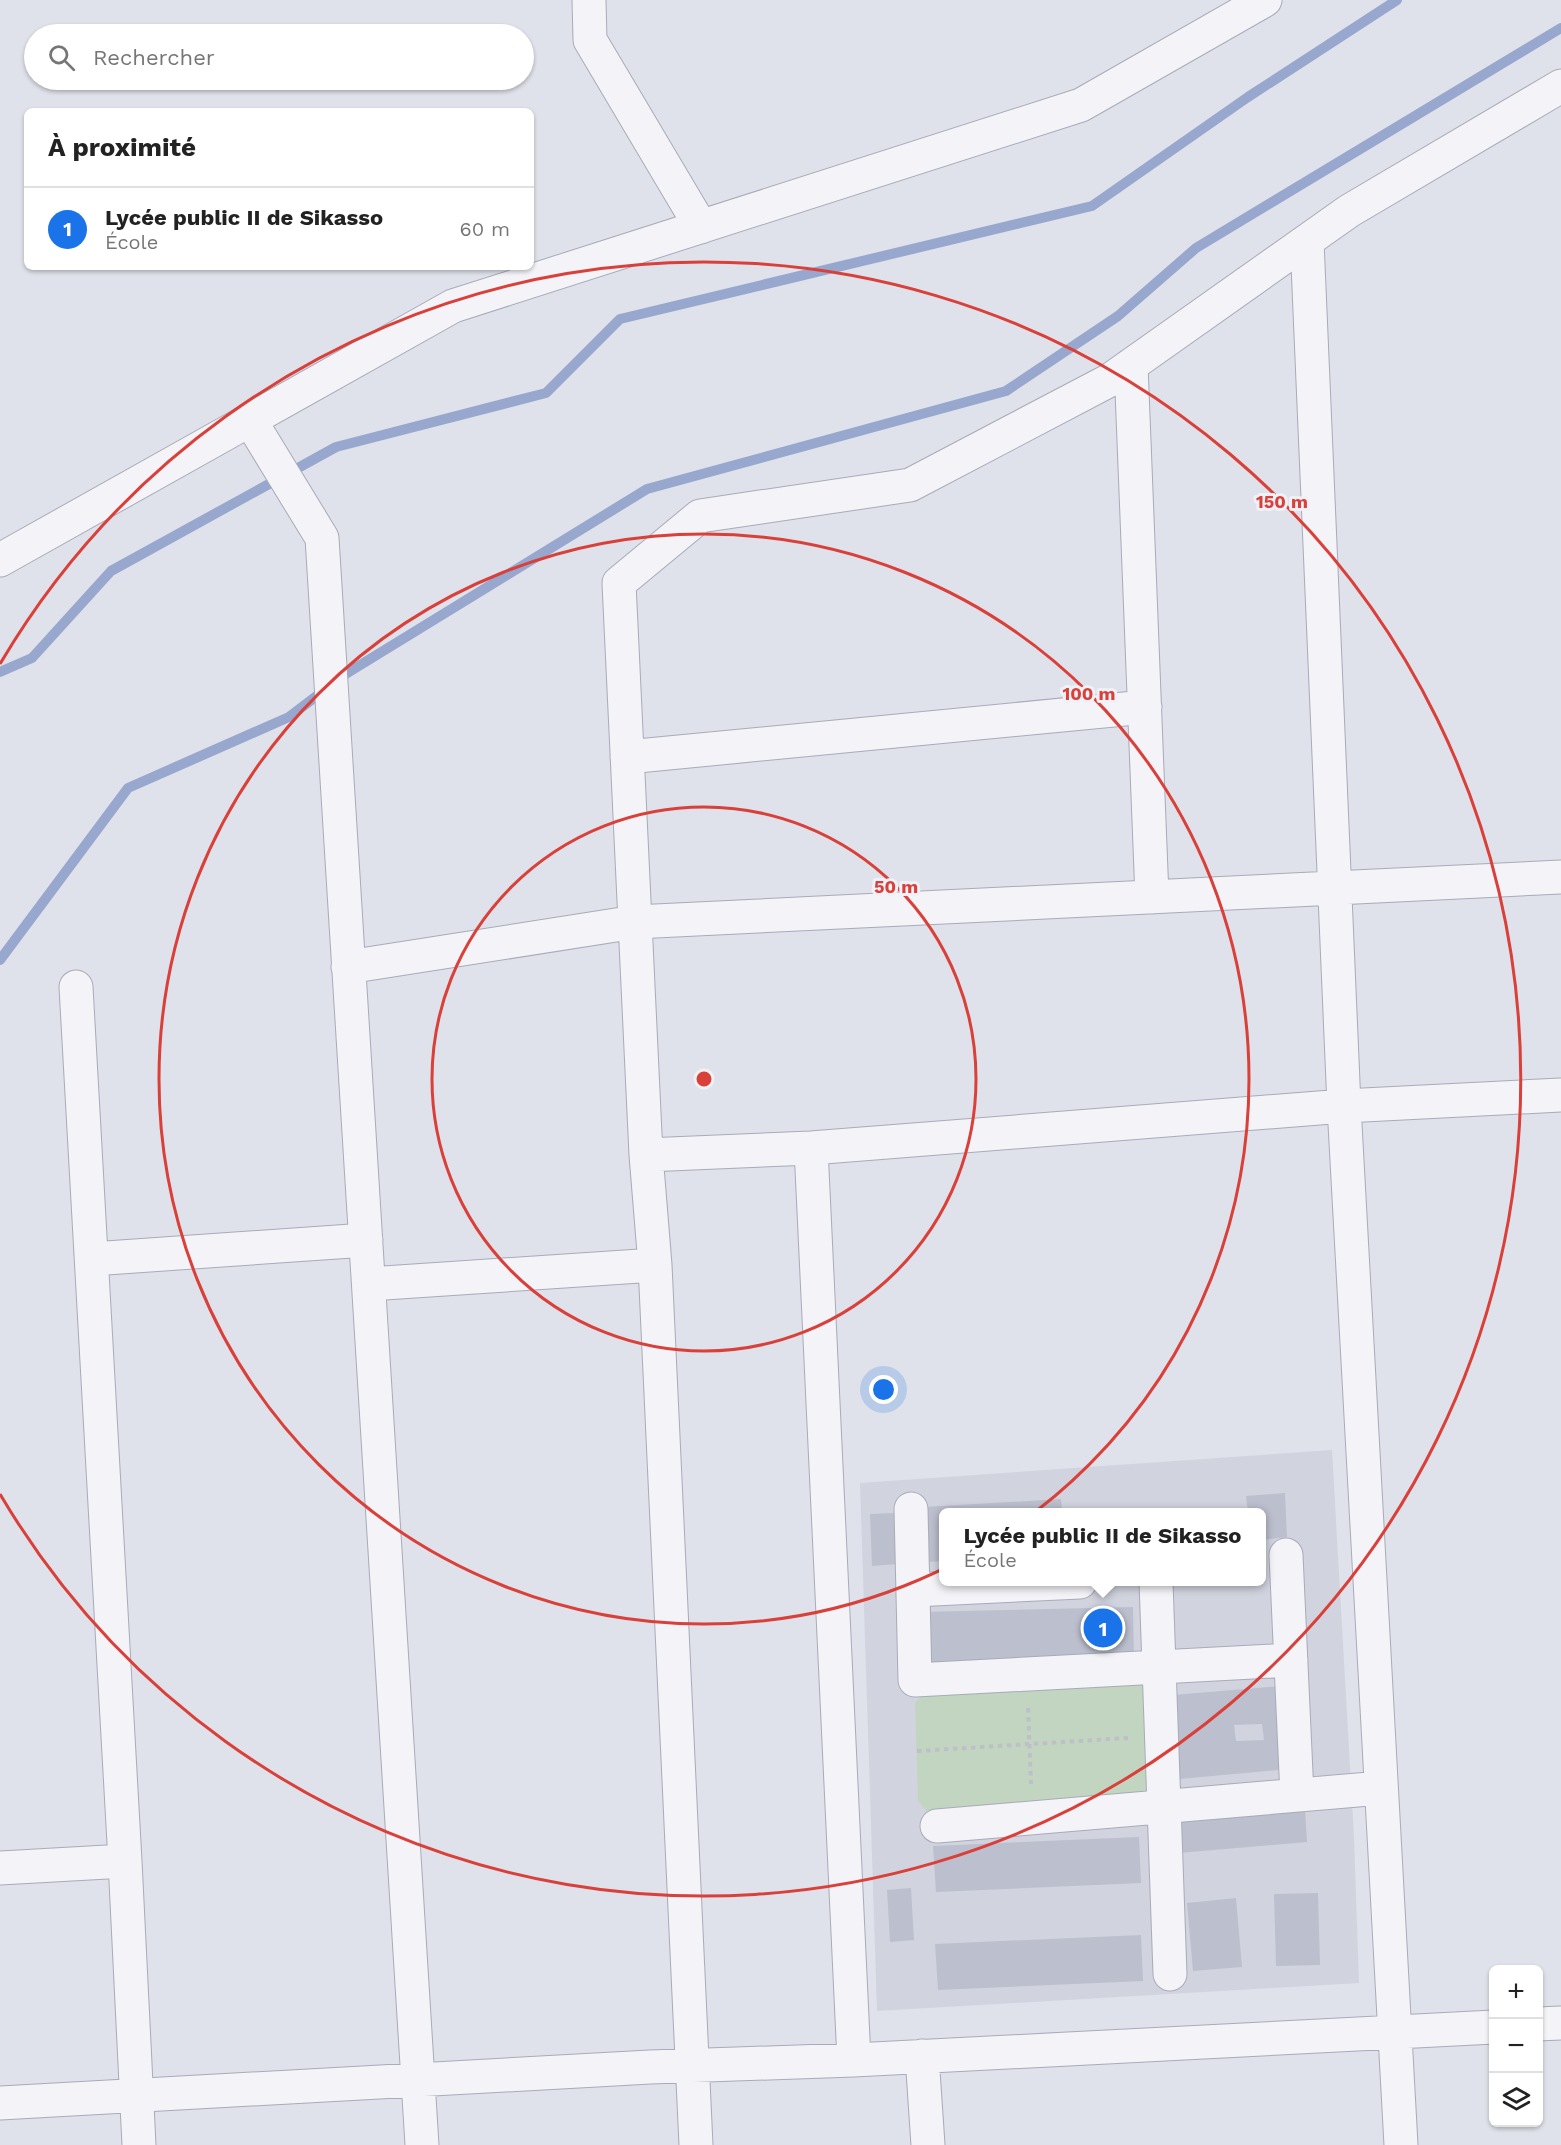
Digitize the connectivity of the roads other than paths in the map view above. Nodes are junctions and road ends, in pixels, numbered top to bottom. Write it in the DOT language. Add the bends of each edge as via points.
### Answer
graph roads {
  1 [pos="589,0"];
  2 [pos="1265,0"];
  3 [pos="1561,86"];
  4 [pos="701,227"];
  5 [pos="1307,241"];
  6 [pos="1131,365"];
  7 [pos="250,420"];
  8 [pos="0,560"];
  9 [pos="1145,707"];
  10 [pos="627,757"];
  11 [pos="1561,877"];
  12 [pos="1333,888"];
  13 [pos="1152,897"];
  14 [pos="635,922"];
  15 [pos="348,967"];
  16 [pos="76,987"];
  17 [pos="1561,1095"];
  18 [pos="1344,1106"];
  19 [pos="811,1148"];
  20 [pos="646,1155"];
  21 [pos="366,1240"];
  22 [pos="92,1259"];
  23 [pos="655,1265"];
  24 [pos="369,1284"];
  25 [pos="911,1509"];
  26 [pos="1278,1566"];
  27 [pos="987,1586"];
  28 [pos="1156,1586"];
  29 [pos="913,1590"];
  30 [pos="1291,1660"];
  31 [pos="1159,1667"];
  32 [pos="1381,1788"];
  33 [pos="1297,1795"];
  34 [pos="1164,1807"];
  35 [pos="937,1826"];
  36 [pos="126,1861"];
  37 [pos="0,1868"];
  38 [pos="1170,1974"];
  39 [pos="1561,2023"];
  40 [pos="1543,2024"];
  41 [pos="1489,2027"];
  42 [pos="1395,2032"];
  43 [pos="922,2056"];
  44 [pos="854,2060"];
  45 [pos="692,2067"];
  46 [pos="418,2079"];
  47 [pos="137,2094"];
  48 [pos="0,2103"];
  49 [pos="139,2145"];
  50 [pos="422,2145"];
  51 [pos="696,2145"];
  52 [pos="928,2145"];
  53 [pos="1401,2145"];
  1 -- 4 [label="street" via="590,40"];
  2 -- 4 [label="street" via="1081,105"];
  3 -- 5 [label="street" via="1349,211"];
  4 -- 7 [label="street" via="453,306"];
  5 -- 6 [label="street"];
  5 -- 12 [label="street"];
  6 -- 9 [label="street"];
  6 -- 10 [label="street" via="1110,380 910,485 700,516 619,583"];
  7 -- 8 [label="street"];
  7 -- 15 [label="street" via="322,538"];
  9 -- 10 [label="street"];
  9 -- 13 [label="street"];
  10 -- 14 [label="street"];
  11 -- 12 [label="street"];
  12 -- 13 [label="street"];
  12 -- 18 [label="street"];
  13 -- 14 [label="street"];
  14 -- 15 [label="street"];
  14 -- 20 [label="street"];
  15 -- 21 [label="street"];
  16 -- 22 [label="street"];
  17 -- 18 [label="street"];
  18 -- 19 [label="street"];
  18 -- 32 [label="street"];
  19 -- 20 [label="street"];
  19 -- 44 [label="street"];
  20 -- 23 [label="street"];
  21 -- 22 [label="street"];
  21 -- 24 [label="street"];
  22 -- 36 [label="street"];
  23 -- 24 [label="street"];
  23 -- 45 [label="street"];
  24 -- 46 [label="street"];
  25 -- 29 [label="street"];
  26 -- 30 [label="street"];
  27 -- 29 [label="street"];
  28 -- 31 [label="street"];
  29 -- 31 [label="street" via="915,1680"];
  30 -- 31 [label="street"];
  30 -- 33 [label="street"];
  31 -- 34 [label="street"];
  32 -- 33 [label="street"];
  32 -- 42 [label="street"];
  33 -- 34 [label="street"];
  34 -- 35 [label="street"];
  34 -- 38 [label="street"];
  36 -- 37 [label="street"];
  36 -- 47 [label="street"];
  39 -- 40 [label="street"];
  41 -- 42 [label="street"];
  42 -- 43 [label="street"];
  42 -- 53 [label="street"];
  43 -- 44 [label="street"];
  43 -- 52 [label="street"];
  44 -- 45 [label="street"];
  45 -- 46 [label="street"];
  45 -- 51 [label="street"];
  46 -- 47 [label="street"];
  46 -- 50 [label="street"];
  47 -- 48 [label="street"];
  47 -- 49 [label="street"];
}
